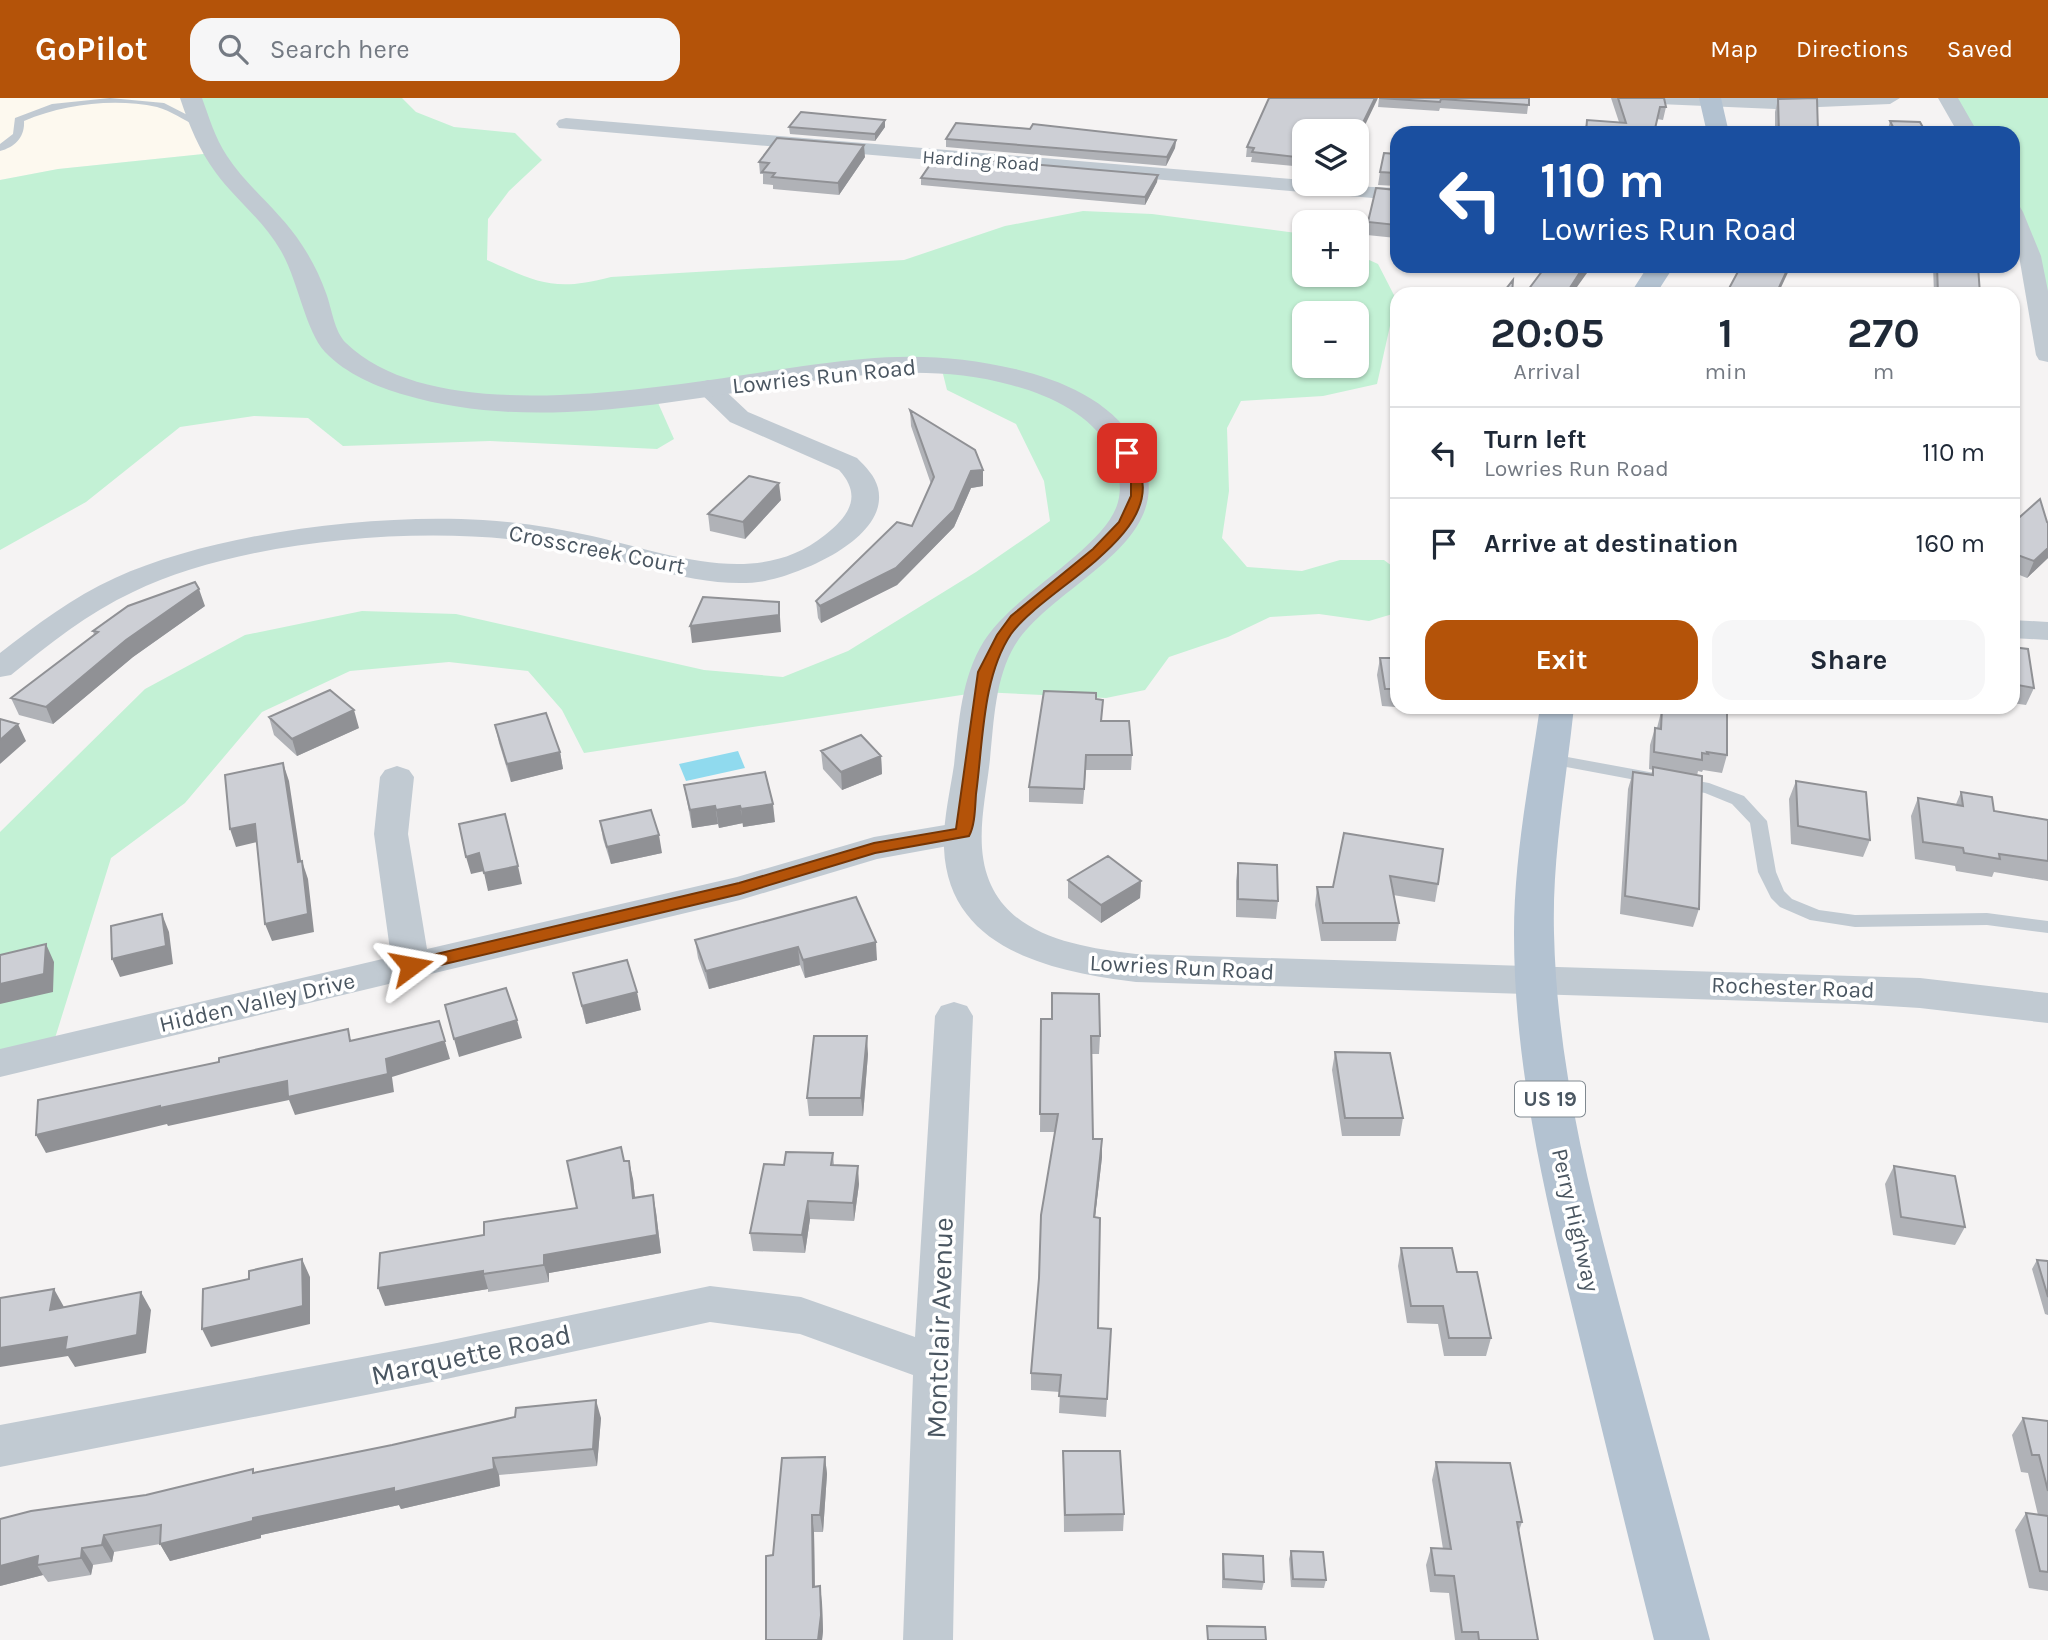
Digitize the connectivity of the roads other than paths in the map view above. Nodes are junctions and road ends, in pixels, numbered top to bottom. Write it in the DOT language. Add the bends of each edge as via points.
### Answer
graph roads {
  1 [pos="191,98"];
  2 [pos="1659,98"];
  3 [pos="1890,98"];
  4 [pos="1948,98"];
  5 [pos="72,99"];
  6 [pos="1711,100"];
  7 [pos="1843,100"];
  8 [pos="200,124"];
  9 [pos="566,124"];
  10 [pos="1717,126"];
  11 [pos="1964,126"];
  12 [pos="1,148"];
  13 [pos="1390,193"];
  14 [pos="2020,232"];
  15 [pos="2048,355"];
  16 [pos="708,388"];
  17 [pos="0,668"];
  18 [pos="1556,714"];
  19 [pos="1550,758"];
  20 [pos="397,776"];
  21 [pos="964,833"];
  22 [pos="2048,927"];
  23 [pos="411,966"];
  24 [pos="1537,980"];
  25 [pos="2048,1008"];
  26 [pos="954,1016"];
  27 [pos="0,1063"];
  28 [pos="936,1364"];
  29 [pos="0,1446"];
  30 [pos="928,1640"];
  31 [pos="1682,1640"];
  1 -- 8 [label="street"];
  2 -- 6 [label="street"];
  3 -- 7 [label="street"];
  4 -- 11 [label="street"];
  5 -- 8 [label="lane" via="131,98 160,105"];
  5 -- 12 [label="lane" via="19,120 18,139"];
  6 -- 7 [label="street" via="1751,105"];
  6 -- 10 [label="main road"];
  8 -- 16 [label="street, Lowries Run Road" via="219,161 276,226 303,269 330,340 352,361 386,380 462,400 525,404 589,402"];
  9 -- 13 [label="street, Harding Road"];
  14 -- 15 [label="street" via="2030,256"];
  16 -- 17 [label="street, Crosscreek Court" via="739,417 848,464 860,474 867,487 859,514 819,553 782,569 740,575 517,531 425,526 331,532 219,554 134,580 72,614"];
  16 -- 21 [label="street, Lowries Run Road" via="856,368 920,365 979,370 1035,383 1083,405 1107,425 1127,453 1138,483 1125,523 1098,552 1016,619 985,672"];
  18 -- 19 [label="main road, Perry Highway / US 19"];
  19 -- 22 [label="lane" via="1709,788 1738,800 1758,821 1767,872 1777,894 1816,916 1855,921 1976,919"];
  19 -- 24 [label="main road, Perry Highway / US 19" via="1536,886"];
  20 -- 23 [label="street" via="391,834"];
  21 -- 23 [label="street, Hidden Valley Drive" via="874,848 740,888"];
  21 -- 24 [label="street, Lowries Run Road" via="966,872 985,909 1024,942 1075,960 1170,970"];
  23 -- 27 [label="street, Hidden Valley Drive"];
  24 -- 25 [label="street, Rochester Road" via="1855,989"];
  24 -- 31 [label="main road, Perry Highway / US 19" via="1554,1124 1573,1216"];
  26 -- 28 [label="street, Montclair Avenue"];
  28 -- 29 [label="street, Marquette Road" via="801,1316 710,1304"];
  28 -- 30 [label="street, Montclair Avenue"];
}
